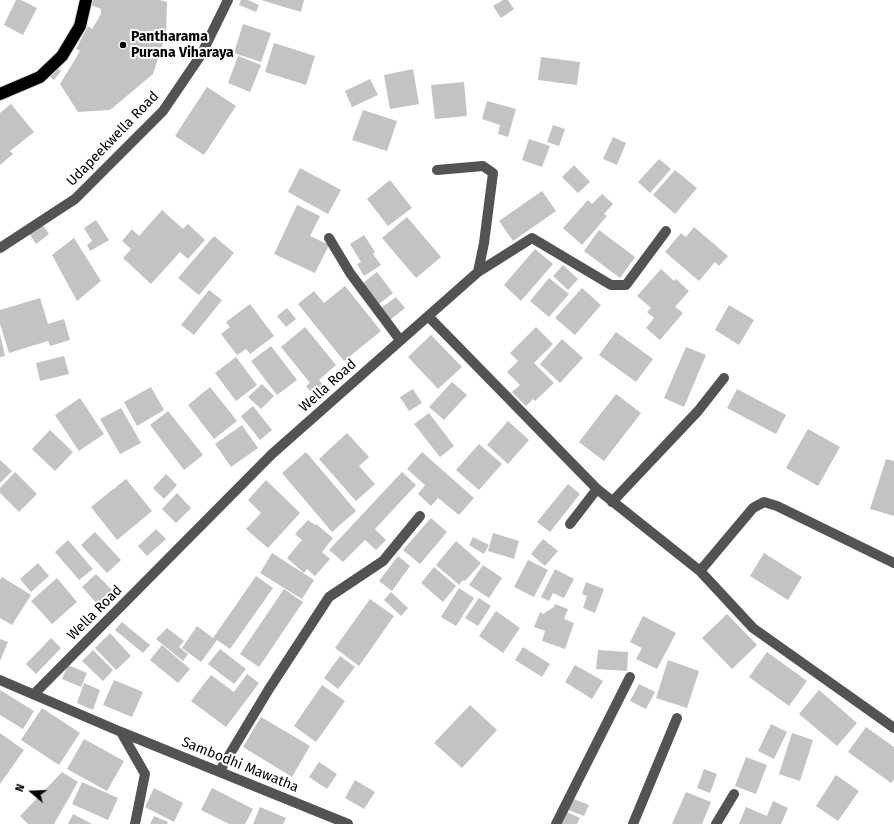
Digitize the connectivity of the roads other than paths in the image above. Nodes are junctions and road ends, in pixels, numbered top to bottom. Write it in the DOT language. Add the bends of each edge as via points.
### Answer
graph roads {
  1 [pos="86,0"];
  2 [pos="228,0"];
  3 [pos="0,94"];
  4 [pos="437,170"];
  5 [pos="666,231"];
  6 [pos="329,238"];
  7 [pos="0,248"];
  8 [pos="478,272"];
  9 [pos="428,316"];
  10 [pos="400,340"];
  11 [pos="724,378"];
  12 [pos="597,489"];
  13 [pos="612,502"];
  14 [pos="420,516"];
  15 [pos="570,524"];
  16 [pos="894,563"];
  17 [pos="700,571"];
  18 [pos="630,677"];
  19 [pos="0,680"];
  20 [pos="34,694"];
  21 [pos="677,718"];
  22 [pos="894,728"];
  23 [pos="121,732"];
  24 [pos="220,772"];
  25 [pos="734,794"];
  26 [pos="135,824"];
  27 [pos="348,824"];
  28 [pos="556,824"];
  29 [pos="634,824"];
  30 [pos="716,824"];
  1 -- 3 [label="highway" via="80,26 62,56 40,77"];
  2 -- 7 [label="street, Udapeekwella Road" via="201,55 163,111 75,199"];
  4 -- 8 [label="street" via="483,166 493,173"];
  5 -- 8 [label="street, Wella Road" via="626,285 611,285 532,238"];
  6 -- 10 [label="street" via="350,273"];
  8 -- 9 [label="street, Wella Road"];
  9 -- 10 [label="street, Wella Road"];
  9 -- 12 [label="street"];
  10 -- 20 [label="street, Wella Road" via="272,454"];
  11 -- 13 [label="street" via="689,422"];
  12 -- 13 [label="street"];
  12 -- 15 [label="street"];
  13 -- 17 [label="street"];
  14 -- 24 [label="street" via="383,561 329,597 269,689"];
  16 -- 17 [label="street" via="764,502 753,508"];
  17 -- 22 [label="street" via="753,628"];
  18 -- 28 [label="street"];
  19 -- 20 [label="street, Sambodhi Mawatha"];
  20 -- 23 [label="street, Sambodhi Mawatha"];
  21 -- 29 [label="street"];
  23 -- 24 [label="street, Sambodhi Mawatha"];
  23 -- 26 [label="street" via="145,774"];
  24 -- 27 [label="street, Sambodhi Mawatha"];
  25 -- 30 [label="street"];
}
